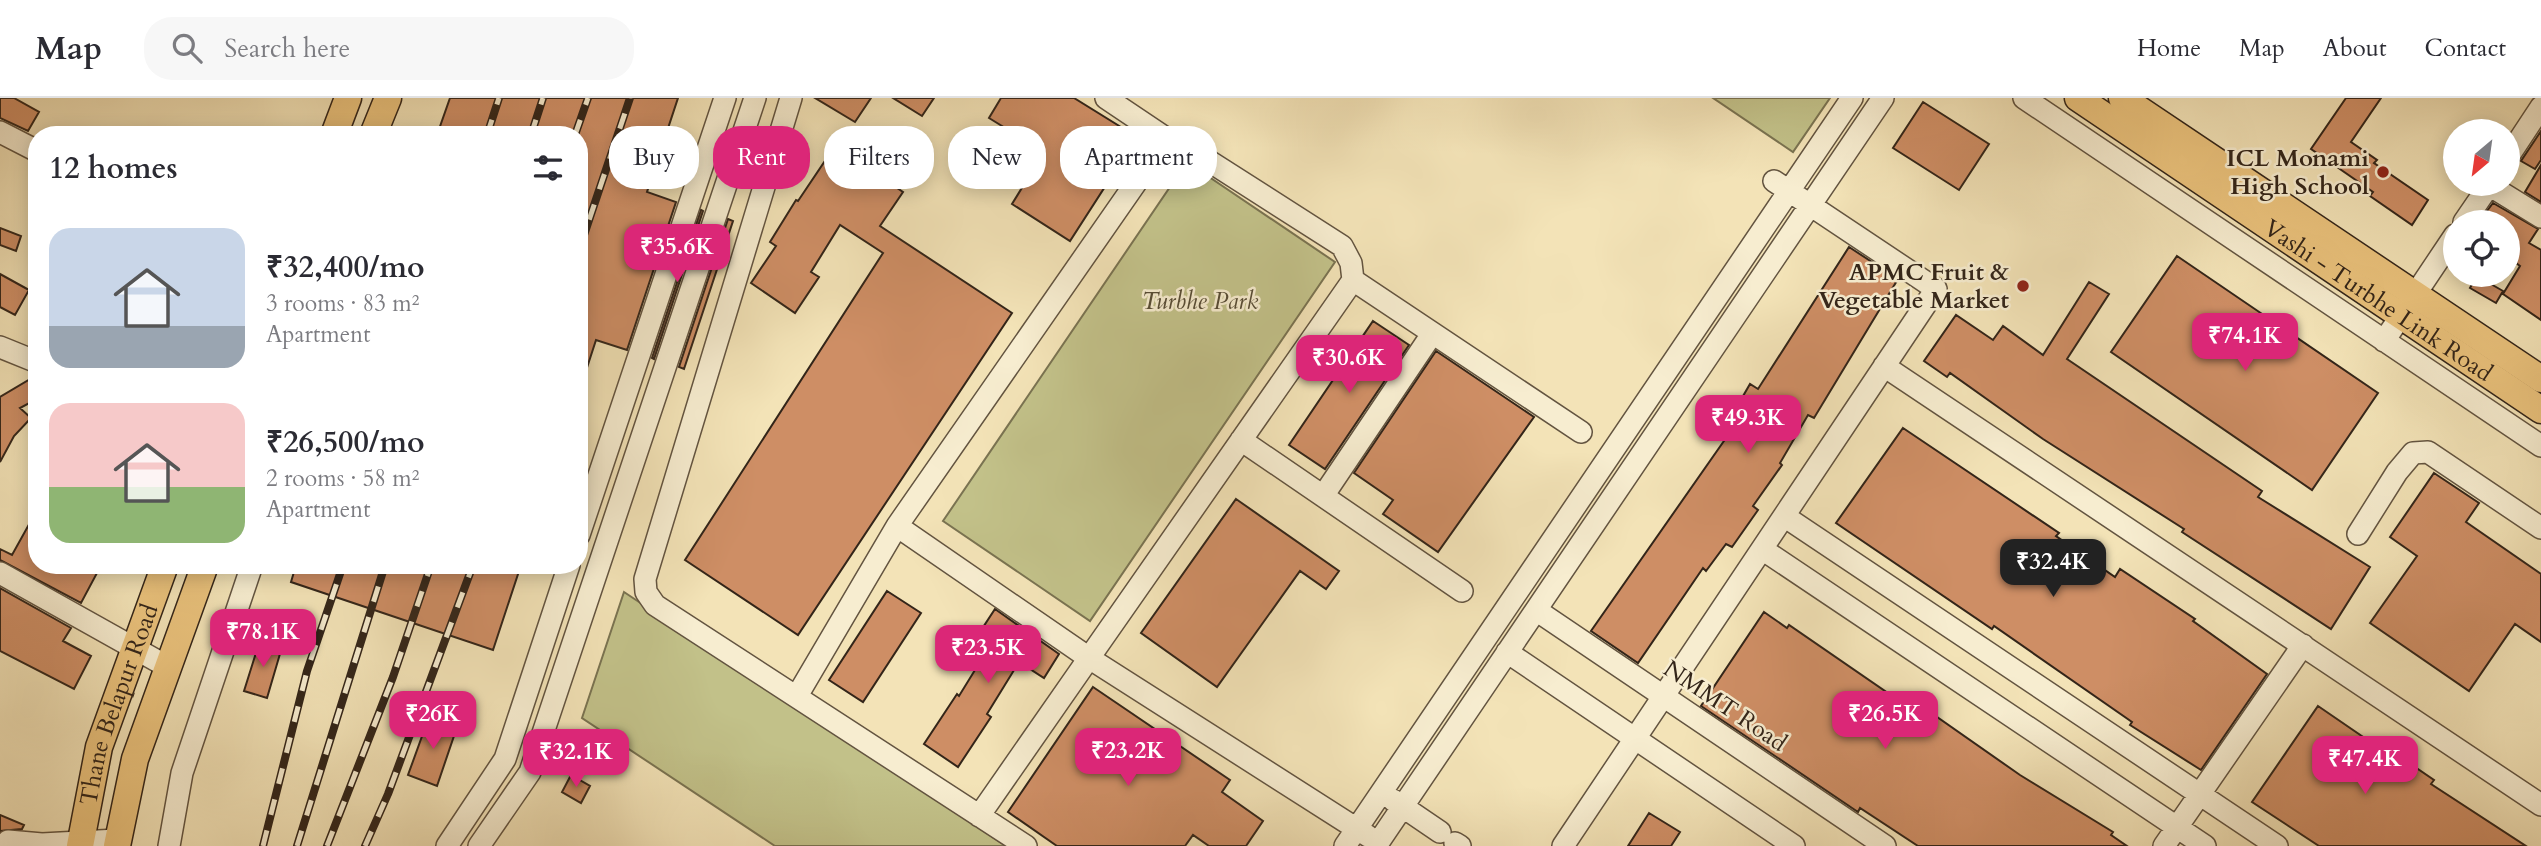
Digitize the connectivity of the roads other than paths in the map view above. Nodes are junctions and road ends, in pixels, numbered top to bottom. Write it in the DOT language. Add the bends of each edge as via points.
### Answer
graph roads {
  1 [pos="348,98"];
  2 [pos="388,98"];
  3 [pos="725,98"];
  4 [pos="755,98"];
  5 [pos="791,98"];
  6 [pos="1106,98"];
  7 [pos="1852,98"];
  8 [pos="1883,98"];
  9 [pos="2024,98"];
  10 [pos="2078,98"];
  11 [pos="2122,98"];
  12 [pos="2541,107"];
  13 [pos="337,126"];
  14 [pos="377,126"];
  15 [pos="1148,126"];
  16 [pos="0,132"];
  17 [pos="2520,139"];
  18 [pos="28,146"];
  19 [pos="1217,166"];
  20 [pos="1781,186"];
  21 [pos="1132,189"];
  22 [pos="2508,196"];
  23 [pos="1810,205"];
  24 [pos="2541,217"];
  25 [pos="2443,253"];
  26 [pos="1353,280"];
  27 [pos="661,290"];
  28 [pos="688,299"];
  29 [pos="2408,305"];
  30 [pos="1432,334"];
  31 [pos="2384,341"];
  32 [pos="0,347"];
  33 [pos="28,358"];
  34 [pos="1884,366"];
  35 [pos="2541,379"];
  36 [pos="2541,410"];
  37 [pos="1581,432"];
  38 [pos="1241,440"];
  39 [pos="2541,446"];
  40 [pos="1607,456"];
  41 [pos="1630,471"];
  42 [pos="1323,496"];
  43 [pos="588,508"];
  44 [pos="1784,516"];
  45 [pos="897,526"];
  46 [pos="2541,528"];
  47 [pos="2358,534"];
  48 [pos="1762,549"];
  49 [pos="0,573"];
  50 [pos="162,574"];
  51 [pos="202,574"];
  52 [pos="249,574"];
  53 [pos="566,574"];
  54 [pos="573,574"];
  55 [pos="593,585"];
  56 [pos="1462,591"];
  57 [pos="1536,610"];
  58 [pos="1497,622"];
  59 [pos="1512,645"];
  60 [pos="2303,645"];
  61 [pos="134,650"];
  62 [pos="1088,659"];
  63 [pos="168,667"];
  64 [pos="797,696"];
  65 [pos="1663,696"];
  66 [pos="1635,738"];
  67 [pos="1381,792"];
  68 [pos="2200,794"];
  69 [pos="2541,804"];
  70 [pos="1403,807"];
  71 [pos="979,816"];
  72 [pos="2177,827"];
  73 [pos="1357,828"];
  74 [pos="1452,840"];
  75 [pos="4,842"];
  76 [pos="117,843"];
  77 [pos="80,844"];
  78 [pos="1379,845"];
  79 [pos="169,846"];
  80 [pos="447,846"];
  81 [pos="479,846"];
  82 [pos="1026,846"];
  83 [pos="1345,846"];
  84 [pos="1563,846"];
  85 [pos="1794,846"];
  86 [pos="1885,846"];
  87 [pos="2164,846"];
  88 [pos="2205,846"];
  89 [pos="2277,846"];
  1 -- 13 [label="main road"];
  2 -- 14 [label="main road"];
  3 -- 27 [label="street"];
  4 -- 28 [label="street"];
  5 -- 64 [label="street" via="645,579 646,592 655,605"];
  6 -- 15 [label="street"];
  7 -- 20 [label="street"];
  8 -- 23 [label="street"];
  9 -- 31 [label="street"];
  10 -- 29 [label="main road, Vashi - Turbhe Link Road"];
  11 -- 29 [label="main road, Vashi - Turbhe Link Road"];
  12 -- 17 [label="street"];
  16 -- 18 [label="street"];
  19 -- 26 [label="street" via="1342,246"];
  20 -- 23 [label="street"];
  20 -- 40 [label="street"];
  21 -- 45 [label="street"];
  22 -- 24 [label="street"];
  23 -- 34 [label="street" via="1936,289"];
  23 -- 41 [label="street"];
  25 -- 29 [label="street"];
  26 -- 30 [label="street"];
  26 -- 38 [label="street"];
  27 -- 28 [label="street"];
  27 -- 43 [label="street"];
  28 -- 55 [label="street"];
  29 -- 31 [label="street"];
  29 -- 35 [label="main road, Vashi - Turbhe Link Road"];
  29 -- 36 [label="main road, Vashi - Turbhe Link Road"];
  30 -- 37 [label="street"];
  30 -- 42 [label="street"];
  31 -- 39 [label="street"];
  32 -- 33 [label="street"];
  34 -- 44 [label="street"];
  34 -- 60 [label="street"];
  38 -- 42 [label="street"];
  38 -- 62 [label="street"];
  40 -- 41 [label="street"];
  40 -- 58 [label="street"];
  41 -- 57 [label="street"];
  42 -- 56 [label="street"];
  44 -- 48 [label="street"];
  44 -- 68 [label="street"];
  45 -- 62 [label="street"];
  45 -- 64 [label="street"];
  46 -- 47 [label="street" via="2428,452 2413,453 2397,471"];
  48 -- 65 [label="street"];
  48 -- 72 [label="street"];
  49 -- 61 [label="street"];
  50 -- 61 [label="main road, Thane Belapur Road"];
  51 -- 63 [label="main road, Thane Belapur Road"];
  52 -- 79 [label="street" via="182,773"];
  53 -- 80 [label="street" via="505,760"];
  54 -- 55 [label="street"];
  55 -- 81 [label="street" via="530,772"];
  57 -- 59 [label="street"];
  57 -- 65 [label="street, NMMT Road"];
  58 -- 59 [label="street"];
  58 -- 67 [label="street"];
  59 -- 66 [label="street"];
  59 -- 70 [label="street"];
  60 -- 68 [label="street"];
  60 -- 69 [label="street"];
  61 -- 63 [label="street"];
  61 -- 77 [label="main road, Thane Belapur Road" via="99,747"];
  62 -- 71 [label="street"];
  62 -- 73 [label="street"];
  63 -- 76 [label="main road, Thane Belapur Road" via="135,759"];
  64 -- 71 [label="street"];
  65 -- 66 [label="street"];
  65 -- 86 [label="street, NMMT Road"];
  66 -- 84 [label="street"];
  66 -- 85 [label="street"];
  67 -- 70 [label="street"];
  67 -- 73 [label="street"];
  68 -- 72 [label="street"];
  68 -- 89 [label="street"];
  70 -- 74 [label="street"];
  70 -- 78 [label="street"];
  71 -- 82 [label="street"];
  72 -- 87 [label="street"];
  72 -- 88 [label="street"];
  73 -- 78 [label="street"];
  73 -- 83 [label="street"];
  75 -- 77 [label="street"];
  76 -- 77 [label="street"];
}
